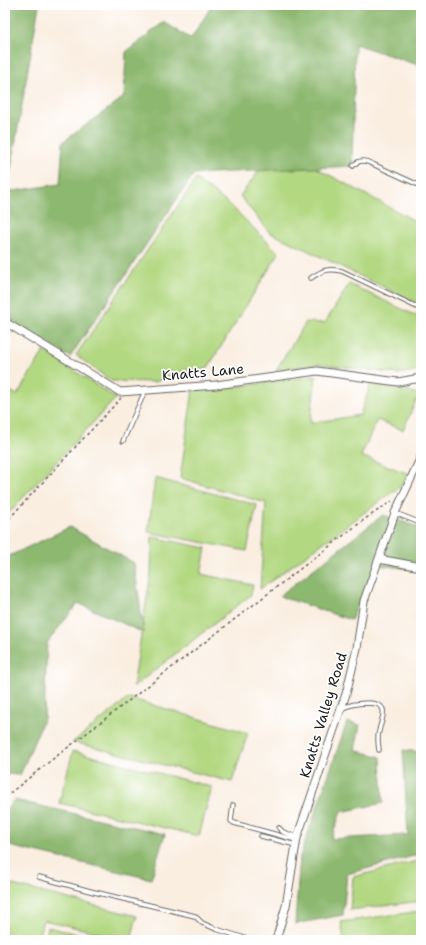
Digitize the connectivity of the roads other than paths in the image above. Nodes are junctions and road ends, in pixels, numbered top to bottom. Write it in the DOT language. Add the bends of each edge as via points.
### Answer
graph roads {
  1 [pos="353,166"];
  2 [pos="421,186"];
  3 [pos="311,278"];
  4 [pos="421,309"];
  5 [pos="5,322"];
  6 [pos="421,378"];
  7 [pos="146,390"];
  8 [pos="123,441"];
  9 [pos="421,457"];
  10 [pos="394,513"];
  11 [pos="418,522"];
  12 [pos="379,559"];
  13 [pos="421,567"];
  14 [pos="340,710"];
  15 [pos="379,750"];
  16 [pos="233,805"];
  17 [pos="279,828"];
  18 [pos="261,836"];
  19 [pos="296,840"];
  20 [pos="39,877"];
  21 [pos="251,940"];
  22 [pos="276,940"];
  1 -- 2 [label="lane" via="358,162 368,162"];
  3 -- 4 [label="lane" via="324,270 342,271"];
  5 -- 7 [label="street, Knatts Lane" via="120,392"];
  6 -- 7 [label="street, Knatts Lane" via="398,382 317,371 216,385"];
  7 -- 8 [label="lane"];
  9 -- 10 [label="street, Knatts Valley Road"];
  10 -- 11 [label="lane"];
  10 -- 12 [label="street, Knatts Valley Road"];
  12 -- 13 [label="street"];
  12 -- 14 [label="street, Knatts Valley Road" via="364,601 357,648"];
  14 -- 15 [label="lane" via="357,704 379,705 382,708 384,712 378,737"];
  14 -- 19 [label="street, Knatts Valley Road"];
  16 -- 19 [label="lane" via="231,821 234,823"];
  17 -- 19 [label="lane"];
  18 -- 19 [label="lane"];
  19 -- 22 [label="street, Knatts Valley Road" via="286,906"];
  20 -- 21 [label="lane" via="195,916 202,923 216,929"];
}
